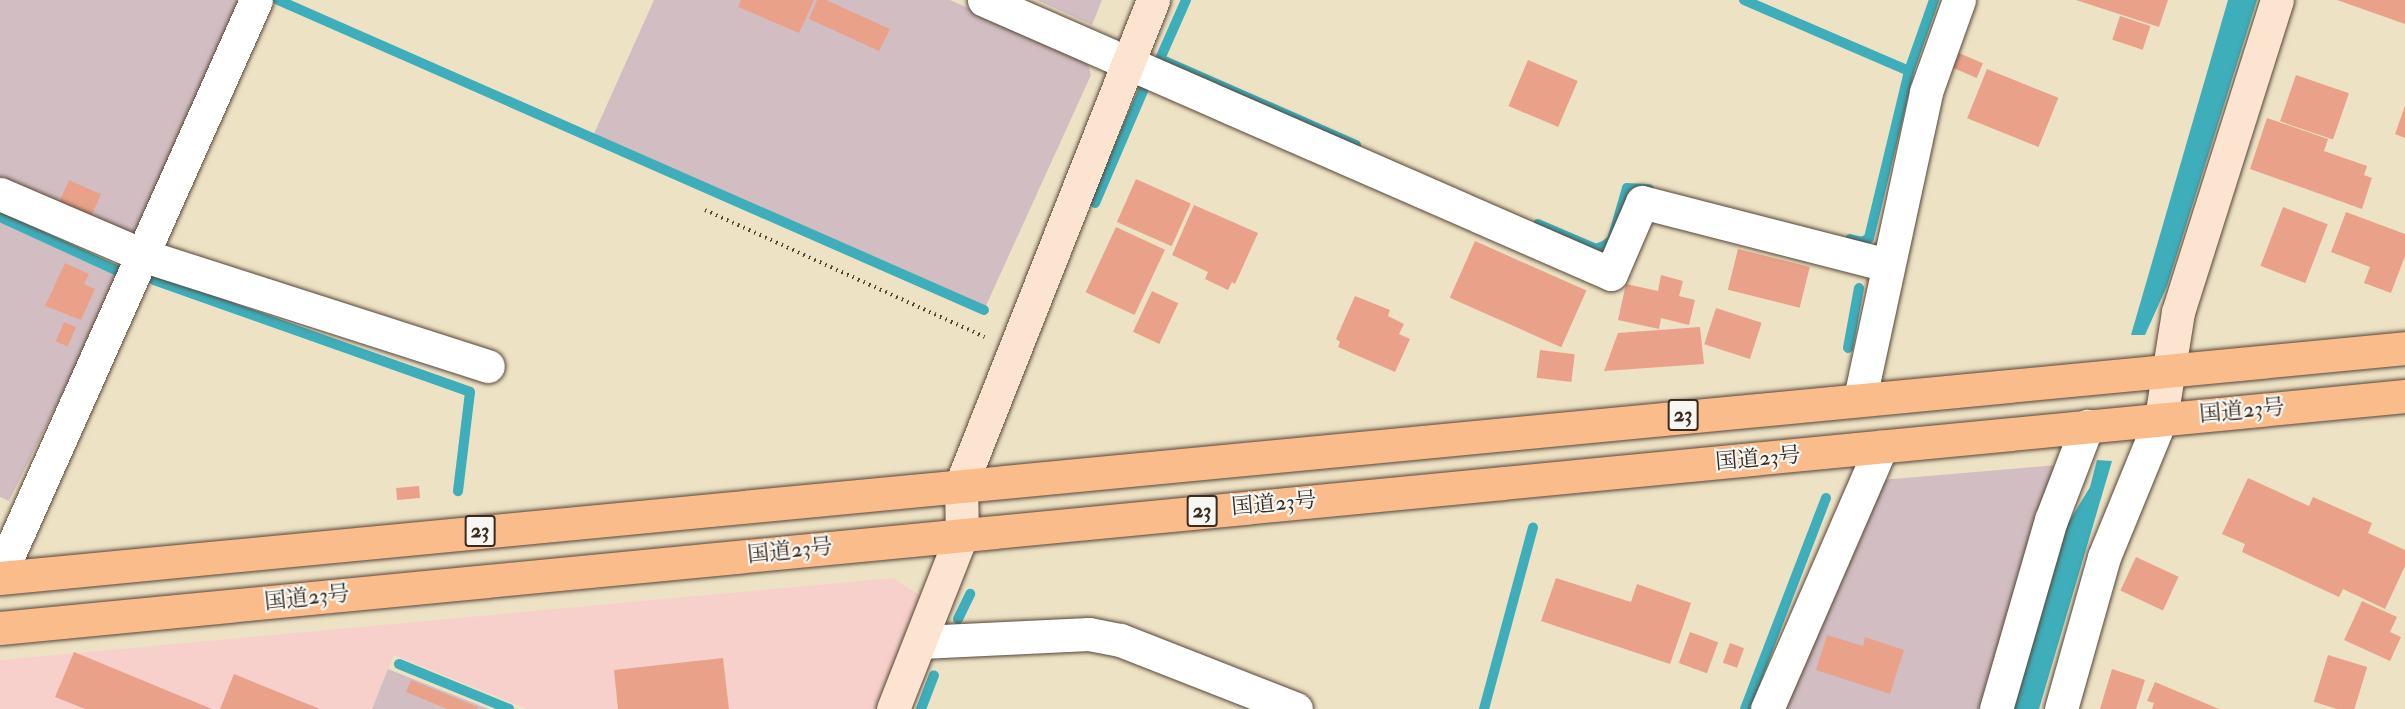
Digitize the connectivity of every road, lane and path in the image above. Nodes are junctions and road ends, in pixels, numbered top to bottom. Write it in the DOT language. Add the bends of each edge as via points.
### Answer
graph roads {
  1 [pos="256,0"];
  2 [pos="984,0"];
  3 [pos="1153,0"];
  4 [pos="1959,0"];
  5 [pos="2277,0"];
  6 [pos="1125,63"];
  7 [pos="0,194"];
  8 [pos="705,210"];
  9 [pos="145,256"];
  10 [pos="1887,265"];
  11 [pos="2405,348"];
  12 [pos="1015,351"];
  13 [pos="488,366"];
  14 [pos="2172,368"];
  15 [pos="2405,396"];
  16 [pos="1860,398"];
  17 [pos="2161,418"];
  18 [pos="2087,426"];
  19 [pos="1881,447"];
  20 [pos="961,485"];
  21 [pos="962,534"];
  22 [pos="0,576"];
  23 [pos="0,628"];
  24 [pos="921,642"];
  25 [pos="893,709"];
  26 [pos="1296,709"];
  27 [pos="1767,709"];
  28 [pos="1996,709"];
  29 [pos="2061,709"];
  1 -- 9 [label="street"];
  2 -- 6 [label="street"];
  3 -- 6 [label="street"];
  4 -- 10 [label="street" via="1926,92"];
  5 -- 14 [label="street" via="2178,312"];
  6 -- 10 [label="street" via="1611,274 1642,202"];
  6 -- 12 [label="street"];
  7 -- 9 [label="street"];
  8 -- 12 [label="path"];
  9 -- 13 [label="street"];
  9 -- 22 [label="street"];
  10 -- 16 [label="street"];
  11 -- 14 [label="highway, 23"];
  12 -- 20 [label="street"];
  14 -- 16 [label="highway, 23"];
  14 -- 17 [label="street"];
  15 -- 17 [label="highway, 国道23号 / 23"];
  16 -- 20 [label="highway, 23"];
  17 -- 18 [label="highway, 国道23号 / 23"];
  17 -- 29 [label="street" via="2104,557"];
  18 -- 19 [label="highway, 国道23号 / 23"];
  18 -- 28 [label="street" via="2051,520"];
  19 -- 21 [label="highway, 国道23号 / 23"];
  19 -- 27 [label="street"];
  20 -- 21 [label="street"];
  20 -- 22 [label="highway, 23"];
  21 -- 23 [label="highway, 国道23号 / 23"];
  21 -- 24 [label="street"];
  24 -- 25 [label="street"];
  24 -- 26 [label="street" via="1089,634 1120,640"];
}
